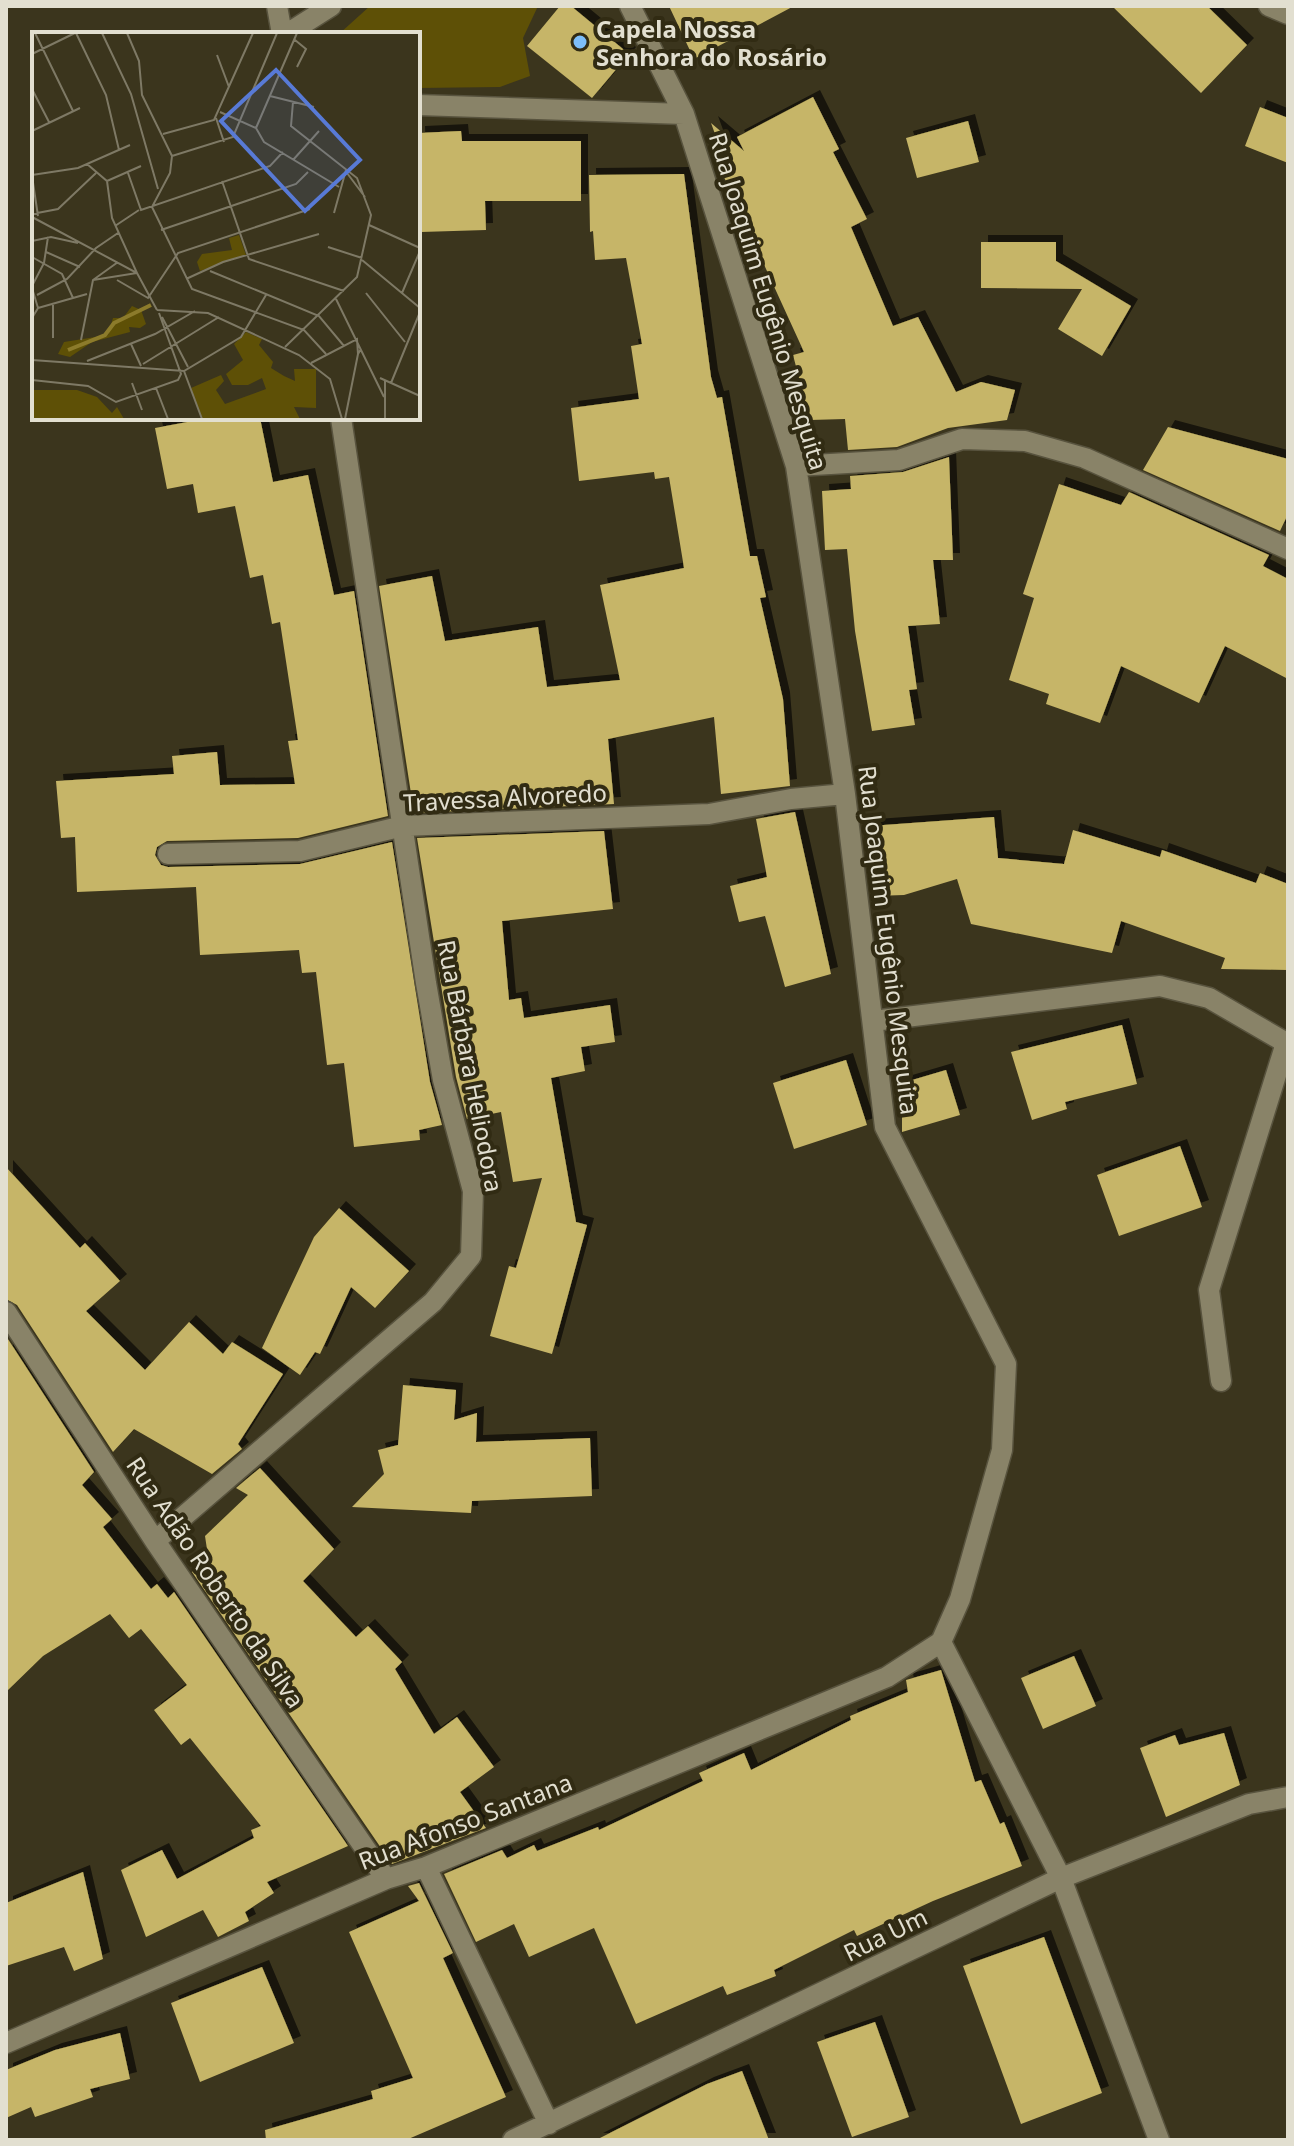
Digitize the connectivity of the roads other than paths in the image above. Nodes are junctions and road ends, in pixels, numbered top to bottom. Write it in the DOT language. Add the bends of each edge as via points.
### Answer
graph roads {
  1 [pos="331,6"];
  2 [pos="630,6"];
  3 [pos="1269,6"];
  4 [pos="1288,14"];
  5 [pos="284,20"];
  6 [pos="420,105"];
  7 [pos="684,114"];
  8 [pos="341,420"];
  9 [pos="796,466"];
  10 [pos="1288,549"];
  11 [pos="845,794"];
  12 [pos="403,826"];
  13 [pos="168,854"];
  14 [pos="873,1021"];
  15 [pos="1287,1044"];
  16 [pos="6,1312"];
  17 [pos="1221,1381"];
  18 [pos="155,1541"];
  19 [pos="941,1642"];
  20 [pos="1288,1797"];
  21 [pos="426,1867"];
  22 [pos="1061,1878"];
  23 [pos="386,1879"];
  24 [pos="6,2043"];
  25 [pos="549,2124"];
  26 [pos="513,2140"];
  27 [pos="1159,2140"];
  1 -- 5 [label="street"];
  2 -- 7 [label="street, Rua Joaquim Eugênio Mesquita"];
  3 -- 4 [label="street"];
  6 -- 7 [label="street, Rua Joaquim Eugênio Mesquita"];
  7 -- 9 [label="street, Rua Joaquim Eugênio Mesquita"];
  8 -- 12 [label="street, Rua Bárbara Heliodora"];
  9 -- 10 [label="street" via="899,460 962,439 1025,441 1085,458"];
  9 -- 11 [label="street, Rua Joaquim Eugênio Mesquita"];
  11 -- 12 [label="street, Travessa Alvoredo" via="709,814"];
  11 -- 14 [label="street, Rua Joaquim Eugênio Mesquita"];
  12 -- 13 [label="street, Travessa Alvoredo" via="300,851"];
  12 -- 18 [label="street, Rua Bárbara Heliodora" via="443,1080 473,1191 471,1256 433,1302"];
  14 -- 15 [label="street" via="1160,986 1209,998"];
  14 -- 19 [label="street, Rua Joaquim Eugênio Mesquita" via="885,1127 1006,1364 1002,1450 960,1599"];
  15 -- 17 [label="street" via="1209,1290"];
  16 -- 18 [label="street, Rua Adão Roberto da Silva"];
  18 -- 23 [label="street, Rua Adão Roberto da Silva"];
  19 -- 21 [label="street, Rua Afonso Santana" via="887,1677"];
  19 -- 22 [label="street"];
  20 -- 22 [label="street, Rua Um" via="1249,1804"];
  21 -- 23 [label="street, Rua Afonso Santana"];
  21 -- 25 [label="street"];
  22 -- 25 [label="street, Rua Um"];
  22 -- 27 [label="street"];
  23 -- 24 [label="street, Rua Afonso Santana"];
  25 -- 26 [label="street, Rua Um"];
}
